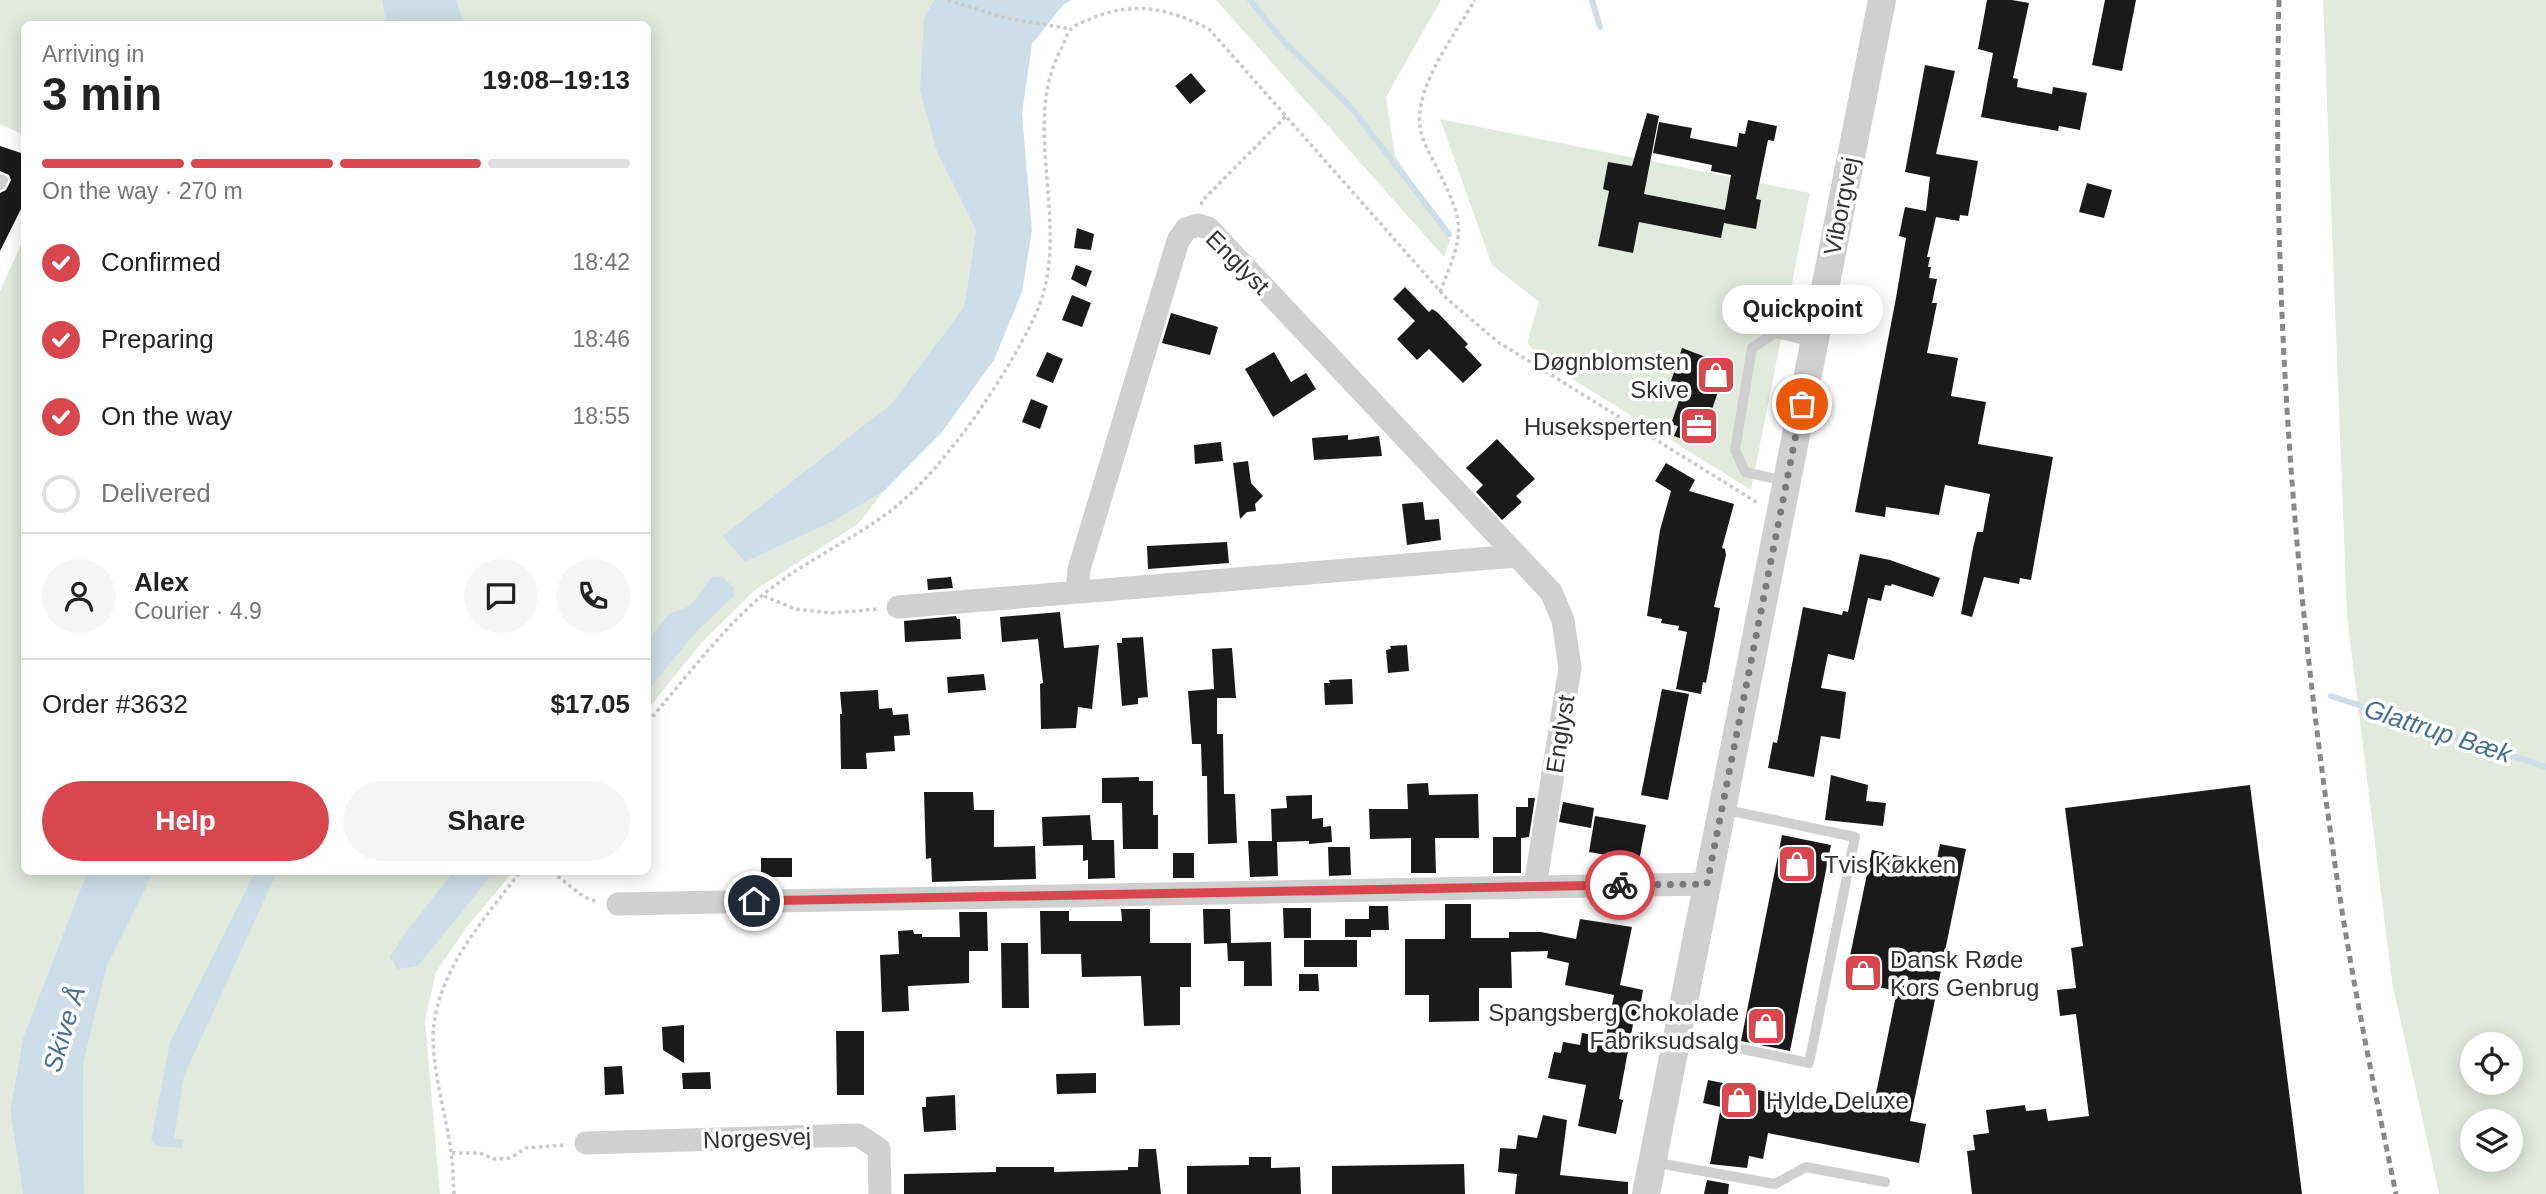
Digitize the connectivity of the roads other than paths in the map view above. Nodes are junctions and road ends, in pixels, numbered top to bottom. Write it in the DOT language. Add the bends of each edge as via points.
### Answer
graph roads {
  1 [pos="1882,0"];
  2 [pos="0,179"];
  3 [pos="0,186"];
  4 [pos="1814,342"];
  5 [pos="1786,482"];
  6 [pos="1516,556"];
  7 [pos="1077,591"];
  8 [pos="898,607"];
  9 [pos="1722,809"];
  10 [pos="1707,884"];
  11 [pos="1535,886"];
  12 [pos="618,904"];
  13 [pos="1677,1035"];
  14 [pos="586,1143"];
  15 [pos="1652,1162"];
  16 [pos="1885,1182"];
  17 [pos="880,1194"];
  18 [pos="1646,1194"];
  1 -- 4 [label="street, Viborgvej"];
  2 -- 3 [label="lane"];
  4 -- 5 [label="street, Viborgvej"];
  4 -- 5 [label="lane" via="1775,333 1752,348 1735,450 1745,472"];
  5 -- 9 [label="street, Viborgvej"];
  6 -- 7 [label="street"];
  6 -- 7 [label="street, Englyst" via="1208,228 1198,225 1186,229 1178,241 1079,569"];
  6 -- 11 [label="street, Englyst" via="1551,592 1563,620 1570,668"];
  7 -- 8 [label="street"];
  9 -- 10 [label="street, Viborgvej"];
  9 -- 13 [label="lane" via="1855,837 1809,1063"];
  10 -- 11 [label="street"];
  10 -- 13 [label="street, Viborgvej"];
  11 -- 12 [label="street"];
  13 -- 15 [label="street, Viborgvej"];
  14 -- 17 [label="street, Norgesvej" via="858,1135 879,1149"];
  15 -- 16 [label="lane" via="1774,1184 1806,1167"];
  15 -- 18 [label="street, Viborgvej"];
}
